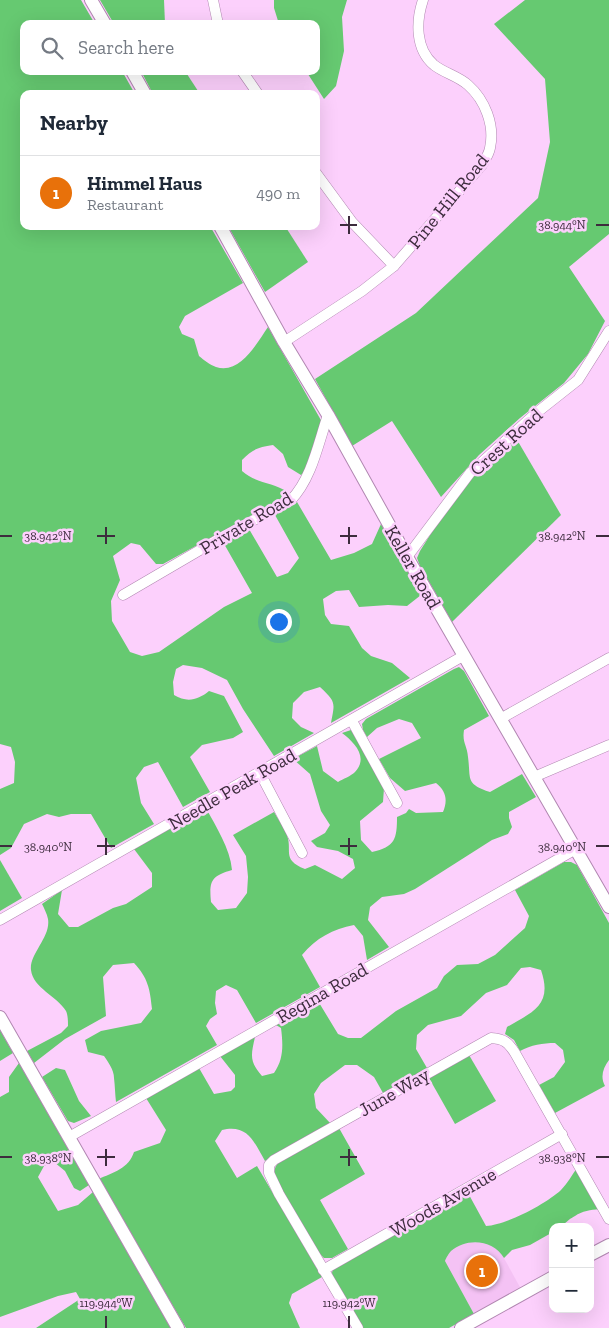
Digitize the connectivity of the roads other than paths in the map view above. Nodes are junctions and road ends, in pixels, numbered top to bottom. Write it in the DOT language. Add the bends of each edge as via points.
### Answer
graph roads {
  1 [pos="92,0"];
  2 [pos="213,0"];
  3 [pos="423,0"];
  4 [pos="103,20"];
  5 [pos="217,20"];
  6 [pos="134,75"];
  7 [pos="245,75"];
  8 [pos="143,90"];
  9 [pos="255,90"];
  10 [pos="320,178"];
  11 [pos="222,230"];
  12 [pos="394,266"];
  13 [pos="609,331"];
  14 [pos="284,342"];
  15 [pos="328,415"];
  16 [pos="407,557"];
  17 [pos="123,596"];
  18 [pos="463,656"];
  19 [pos="609,658"];
  20 [pos="500,719"];
  21 [pos="352,721"];
  22 [pos="609,745"];
  23 [pos="260,773"];
  24 [pos="534,776"];
  25 [pos="397,803"];
  26 [pos="576,849"];
  27 [pos="302,853"];
  28 [pos="609,907"];
  29 [pos="0,920"];
  30 [pos="0,1017"];
  31 [pos="562,1134"];
  32 [pos="69,1137"];
  33 [pos="609,1219"];
  34 [pos="609,1245"];
  35 [pos="594,1253"];
  36 [pos="323,1270"];
  37 [pos="549,1278"];
  38 [pos="178,1328"];
  39 [pos="358,1328"];
  40 [pos="461,1328"];
  1 -- 4 [label="street"];
  2 -- 5 [label="street"];
  3 -- 12 [label="street, Pine Hill Road" via="418,18 424,51 433,64 467,84 479,98 492,127 490,149 482,165"];
  6 -- 8 [label="street"];
  7 -- 9 [label="street"];
  10 -- 12 [label="street" via="352,222"];
  11 -- 14 [label="street, Keller Road"];
  12 -- 14 [label="street, Pine Hill Road"];
  13 -- 16 [label="street, Crest Road" via="578,380 470,473"];
  14 -- 15 [label="street, Keller Road"];
  15 -- 16 [label="street, Keller Road"];
  15 -- 17 [label="street, Private Road" via="307,479 292,500"];
  16 -- 18 [label="street, Keller Road"];
  18 -- 20 [label="street, Keller Road"];
  18 -- 21 [label="street, Needle Peak Road"];
  19 -- 20 [label="street"];
  20 -- 24 [label="street, Keller Road"];
  21 -- 23 [label="street, Needle Peak Road"];
  21 -- 25 [label="street"];
  22 -- 24 [label="street"];
  23 -- 27 [label="street"];
  23 -- 29 [label="street, Needle Peak Road"];
  24 -- 26 [label="street, Keller Road"];
  26 -- 28 [label="street, Keller Road"];
  26 -- 32 [label="street, Regina Road"];
  30 -- 32 [label="street"];
  31 -- 33 [label="street, June Way"];
  31 -- 36 [label="street, Woods Avenue"];
  31 -- 36 [label="street, June Way" via="508,1043 501,1038 490,1038 274,1160 268,1173"];
  32 -- 38 [label="street"];
  34 -- 35 [label="street"];
  36 -- 39 [label="street, June Way"];
  37 -- 40 [label="street"];
}
